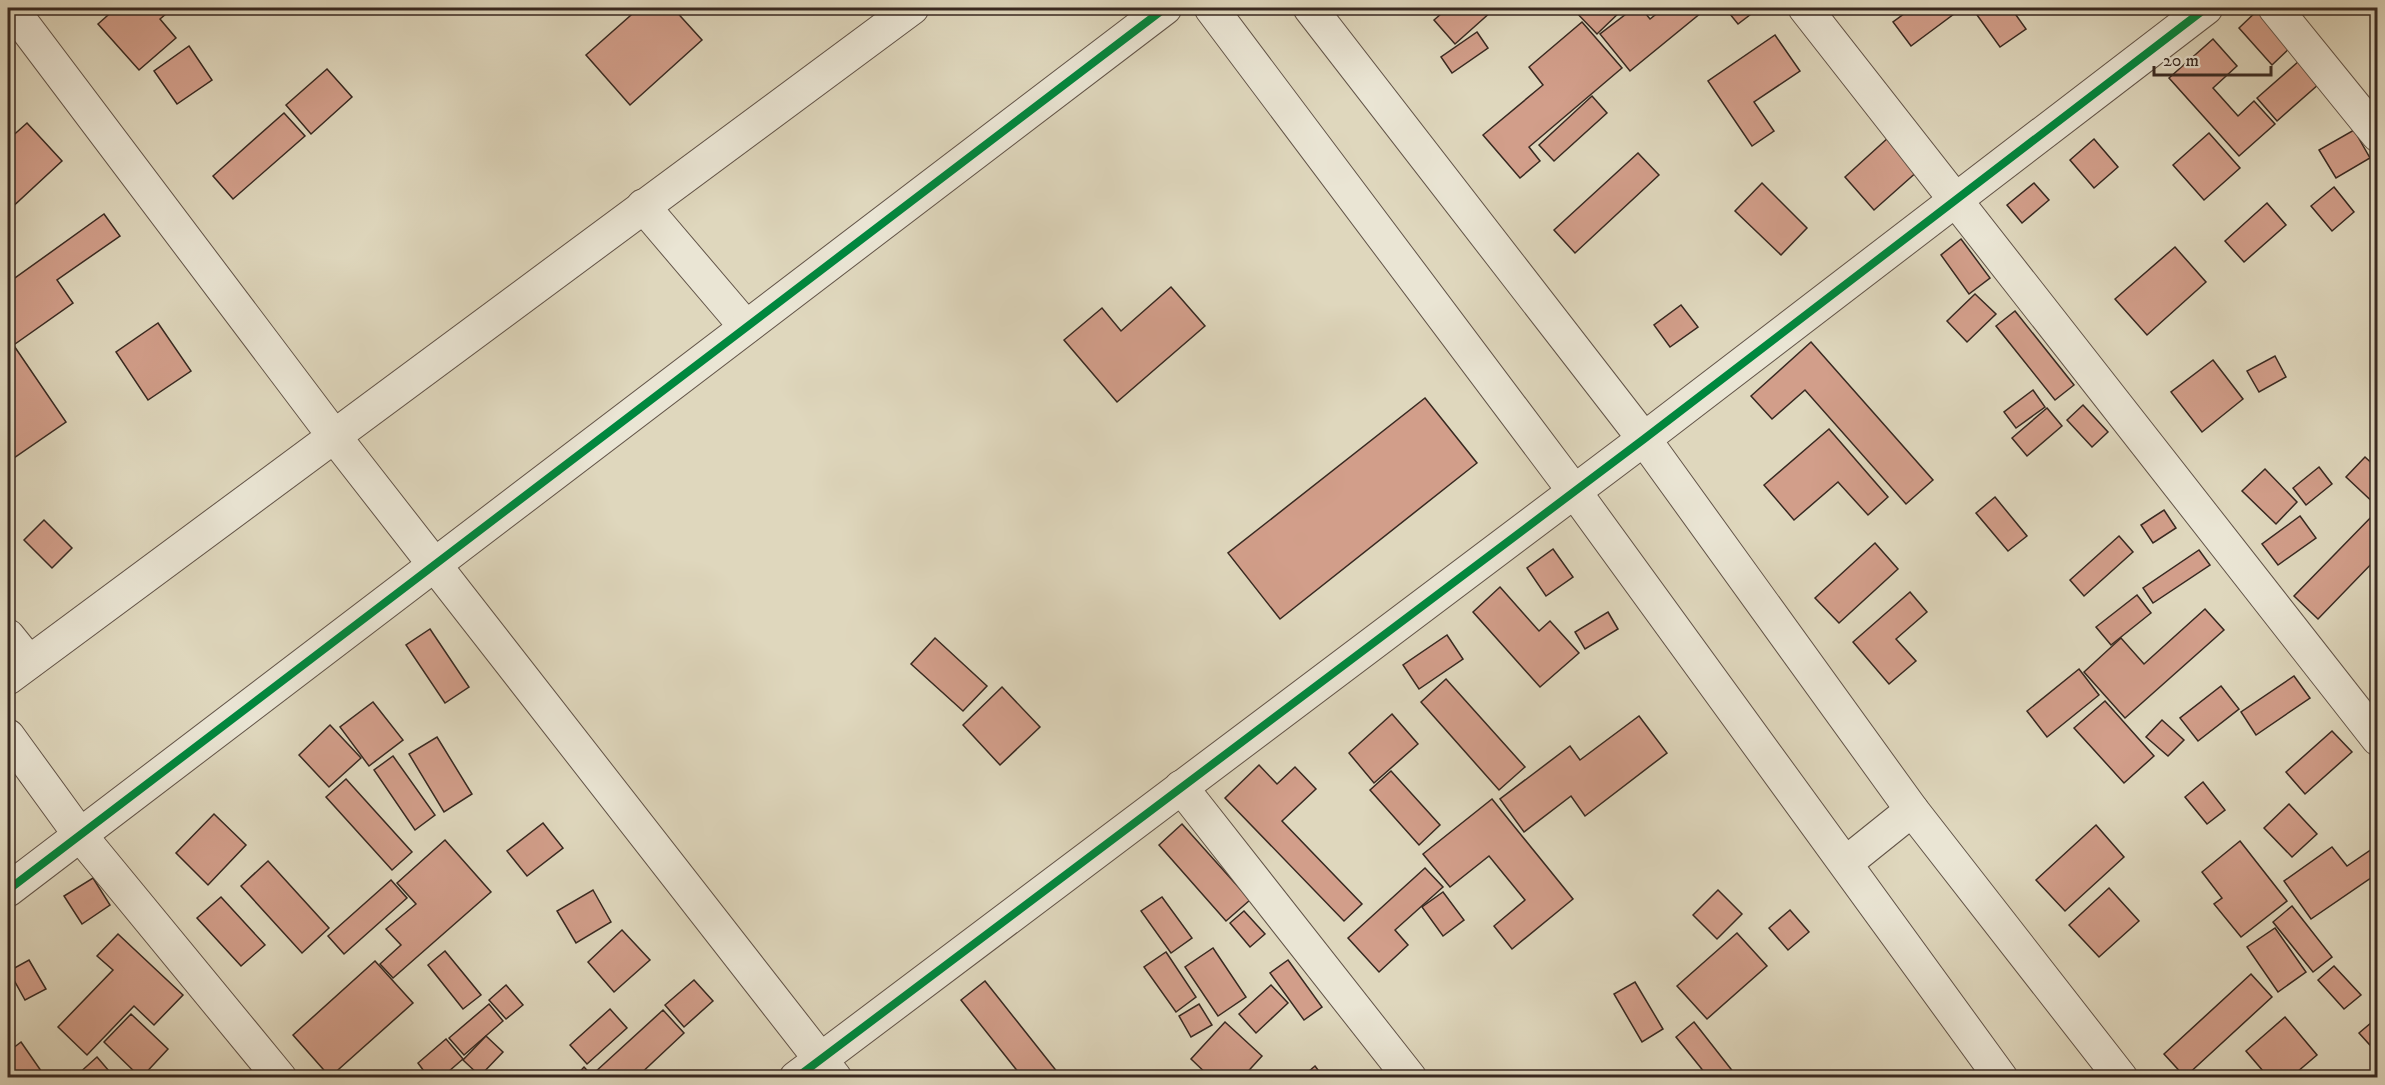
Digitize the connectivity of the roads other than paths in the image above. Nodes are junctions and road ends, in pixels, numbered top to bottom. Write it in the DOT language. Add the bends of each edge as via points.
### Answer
graph roads {
  1 [pos="11,8"];
  2 [pos="912,8"];
  3 [pos="1165,8"];
  4 [pos="1211,8"];
  5 [pos="1310,8"];
  6 [pos="1805,8"];
  7 [pos="2206,8"];
  8 [pos="2275,8"];
  9 [pos="2378,135"];
  10 [pos="1956,199"];
  11 [pos="643,206"];
  12 [pos="746,327"];
  13 [pos="334,436"];
  14 [pos="1644,439"];
  15 [pos="1574,491"];
  16 [pos="435,564"];
  17 [pos="8,636"];
  18 [pos="18,670"];
  19 [pos="8,736"];
  20 [pos="2378,740"];
  21 [pos="1181,787"];
  22 [pos="1912,810"];
  23 [pos="81,835"];
  24 [pos="1846,863"];
  25 [pos="8,890"];
  26 [pos="817,1071"];
  27 [pos="280,1077"];
  28 [pos="1410,1077"];
  29 [pos="2001,1077"];
  30 [pos="2121,1077"];
  1 -- 13 [label="street"];
  2 -- 11 [label="street"];
  3 -- 12 [label="street"];
  4 -- 15 [label="street"];
  5 -- 14 [label="street"];
  6 -- 10 [label="street"];
  7 -- 10 [label="street"];
  8 -- 9 [label="street"];
  10 -- 14 [label="street"];
  10 -- 20 [label="street"];
  11 -- 12 [label="street"];
  11 -- 13 [label="street"];
  12 -- 16 [label="street"];
  13 -- 16 [label="street"];
  13 -- 18 [label="street"];
  14 -- 15 [label="street"];
  14 -- 22 [label="street"];
  15 -- 21 [label="street"];
  15 -- 24 [label="street"];
  16 -- 23 [label="street"];
  16 -- 26 [label="street"];
  17 -- 18 [label="street"];
  19 -- 23 [label="street"];
  21 -- 26 [label="street"];
  21 -- 28 [label="street"];
  22 -- 24 [label="street"];
  22 -- 30 [label="street"];
  23 -- 25 [label="street"];
  23 -- 27 [label="street"];
  24 -- 29 [label="street"];
}
